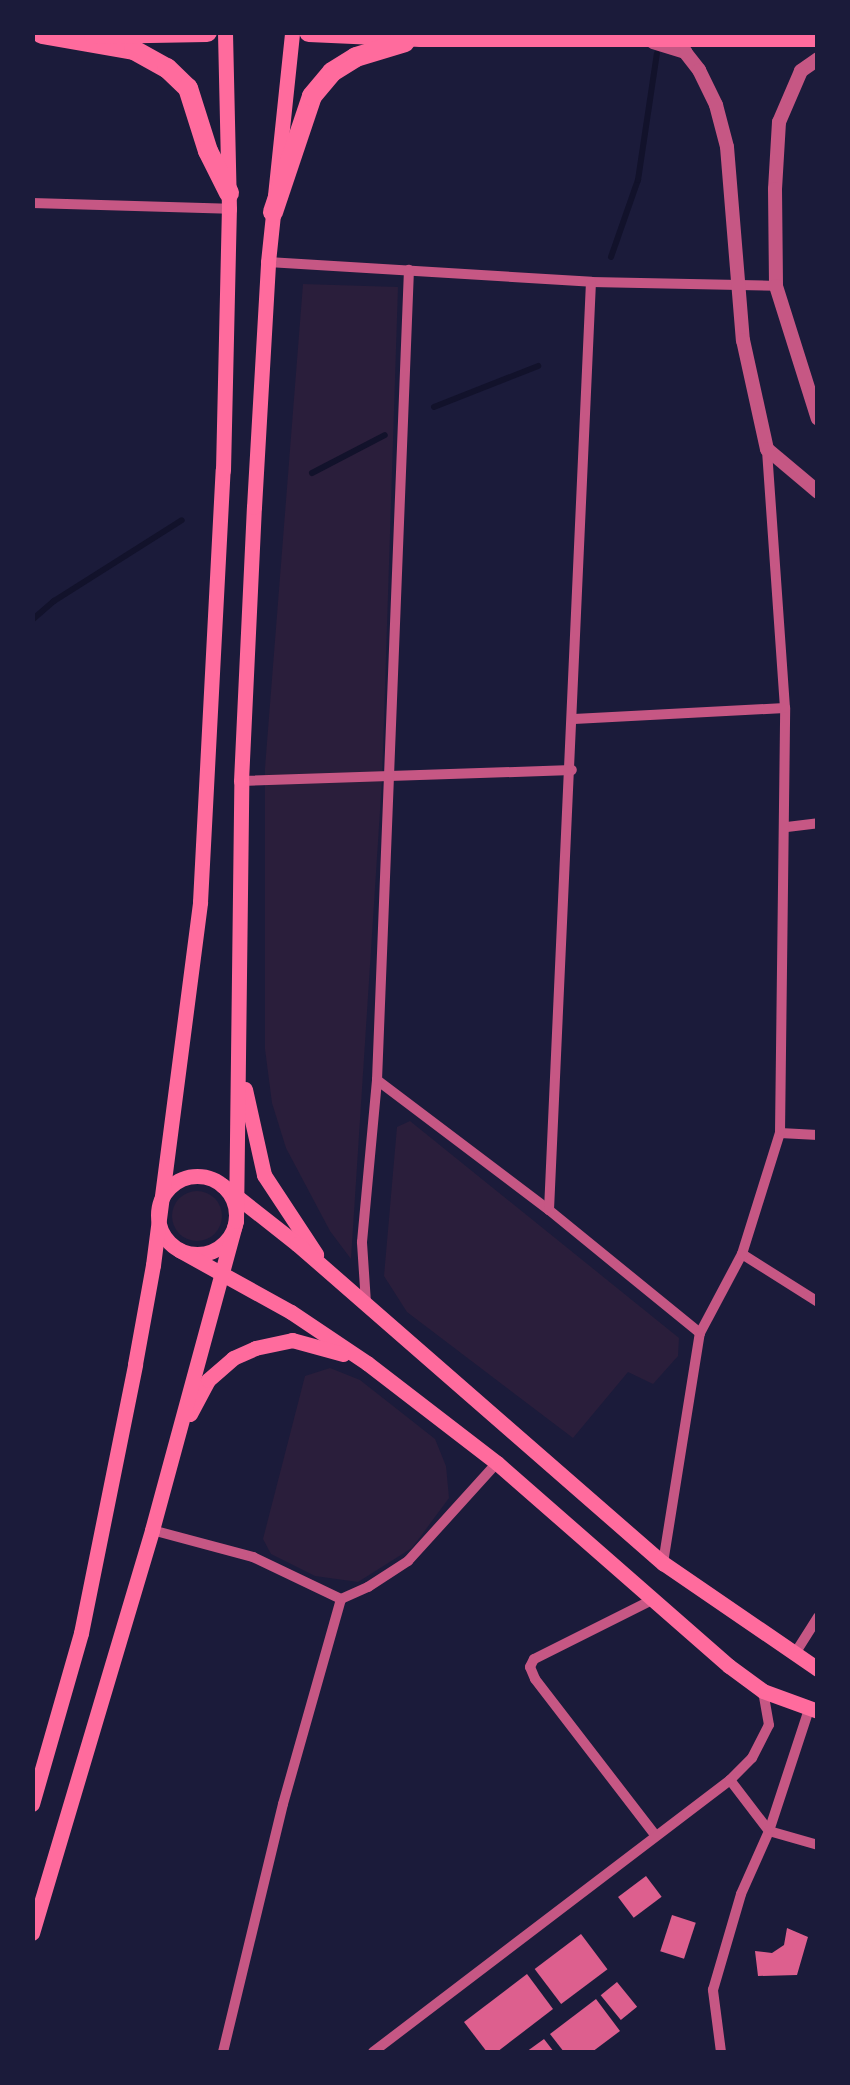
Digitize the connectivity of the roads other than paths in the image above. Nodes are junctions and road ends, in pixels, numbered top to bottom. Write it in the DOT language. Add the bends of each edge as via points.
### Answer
graph roads {
  1 [pos="207,32"];
  2 [pos="225,32"];
  3 [pos="292,32"];
  4 [pos="309,32"];
  5 [pos="37,34"];
  6 [pos="421,37"];
  7 [pos="818,37"];
  8 [pos="642,38"];
  9 [pos="818,59"];
  10 [pos="229,201"];
  11 [pos="32,203"];
  12 [pos="273,212"];
  13 [pos="268,262"];
  14 [pos="409,270"];
  15 [pos="591,282"];
  16 [pos="776,286"];
  17 [pos="739,288"];
  18 [pos="818,420"];
  19 [pos="767,449"];
  20 [pos="818,492"];
  21 [pos="785,708"];
  22 [pos="574,720"];
  23 [pos="572,770"];
  24 [pos="391,779"];
  25 [pos="241,781"];
  26 [pos="818,823"];
  27 [pos="787,826"];
  28 [pos="240,1062"];
  29 [pos="377,1080"];
  30 [pos="780,1132"];
  31 [pos="818,1136"];
  32 [pos="222,1185"];
  33 [pos="237,1196"];
  34 [pos="160,1208"];
  35 [pos="549,1210"];
  36 [pos="236,1221"];
  37 [pos="179,1250"];
  38 [pos="742,1254"];
  39 [pos="222,1274"];
  40 [pos="330,1274"];
  41 [pos="818,1302"];
  42 [pos="366,1306"];
  43 [pos="700,1333"];
  44 [pos="368,1363"];
  45 [pos="176,1439"];
  46 [pos="497,1463"];
  47 [pos="152,1530"];
  48 [pos="664,1563"];
  49 [pos="340,1599"];
  50 [pos="650,1601"];
  51 [pos="818,1617"];
  52 [pos="794,1655"];
  53 [pos="818,1668"];
  54 [pos="763,1691"];
  55 [pos="813,1710"];
  56 [pos="730,1780"];
  57 [pos="32,1804"];
  58 [pos="769,1831"];
  59 [pos="656,1836"];
  60 [pos="818,1845"];
  61 [pos="32,1933"];
  62 [pos="395,2046"];
  63 [pos="224,2052"];
  64 [pos="373,2052"];
  65 [pos="721,2052"];
  1 -- 5 [label="highway"];
  2 -- 10 [label="main road"];
  3 -- 12 [label="main road"];
  4 -- 6 [label="highway"];
  5 -- 10 [label="highway" via="134,50 167,68 188,88"];
  6 -- 8 [label="highway"];
  6 -- 12 [label="highway" via="356,57 332,72 312,96"];
  7 -- 8 [label="highway"];
  8 -- 17 [label="street" via="685,52 716,105 727,147"];
  9 -- 16 [label="street" via="801,70 779,122"];
  10 -- 11 [label="street"];
  10 -- 34 [label="main road" via="222,507 200,902"];
  12 -- 13 [label="main road"];
  13 -- 14 [label="street"];
  13 -- 25 [label="main road"];
  14 -- 15 [label="street"];
  14 -- 24 [label="street"];
  15 -- 17 [label="street"];
  15 -- 22 [label="street"];
  16 -- 17 [label="street"];
  16 -- 18 [label="street"];
  17 -- 19 [label="street"];
  19 -- 20 [label="street"];
  19 -- 21 [label="street"];
  21 -- 22 [label="street"];
  21 -- 27 [label="street"];
  22 -- 23 [label="street"];
  23 -- 24 [label="street"];
  23 -- 35 [label="street"];
  24 -- 25 [label="street"];
  24 -- 29 [label="street"];
  25 -- 28 [label="main road"];
  26 -- 27 [label="street"];
  27 -- 30 [label="street"];
  28 -- 33 [label="main road"];
  28 -- 40 [label="main road" via="264,1175"];
  29 -- 35 [label="street"];
  29 -- 42 [label="street" via="362,1242"];
  30 -- 31 [label="street"];
  30 -- 38 [label="street"];
  32 -- 33 [label="main road"];
  32 -- 34 [label="main road" via="184,1178"];
  32 -- 36 [label="main road"];
  33 -- 36 [label="main road"];
  33 -- 40 [label="main road"];
  34 -- 37 [label="main road" via="162,1232"];
  34 -- 57 [label="main road" via="86,1613"];
  35 -- 43 [label="street"];
  36 -- 37 [label="main road" via="215,1250"];
  36 -- 39 [label="main road"];
  37 -- 39 [label="main road"];
  38 -- 41 [label="street"];
  38 -- 43 [label="street"];
  39 -- 44 [label="main road"];
  39 -- 45 [label="main road"];
  40 -- 42 [label="main road"];
  42 -- 48 [label="main road"];
  43 -- 48 [label="street"];
  44 -- 45 [label="main road" via="292,1340 255,1348 208,1380"];
  44 -- 46 [label="main road"];
  45 -- 47 [label="main road"];
  46 -- 49 [label="street" via="408,1560"];
  46 -- 50 [label="main road"];
  47 -- 49 [label="street" via="253,1557"];
  47 -- 61 [label="main road"];
  48 -- 52 [label="main road"];
  49 -- 63 [label="street"];
  50 -- 54 [label="main road"];
  50 -- 59 [label="street" via="534,1658 530,1667"];
  51 -- 52 [label="street"];
  52 -- 53 [label="main road"];
  54 -- 55 [label="main road"];
  54 -- 56 [label="street" via="769,1725 752,1758"];
  55 -- 58 [label="street"];
  56 -- 58 [label="street"];
  56 -- 59 [label="street"];
  58 -- 60 [label="street"];
  58 -- 65 [label="street" via="741,1894 713,1990"];
  59 -- 62 [label="street"];
  62 -- 64 [label="street"];
}
